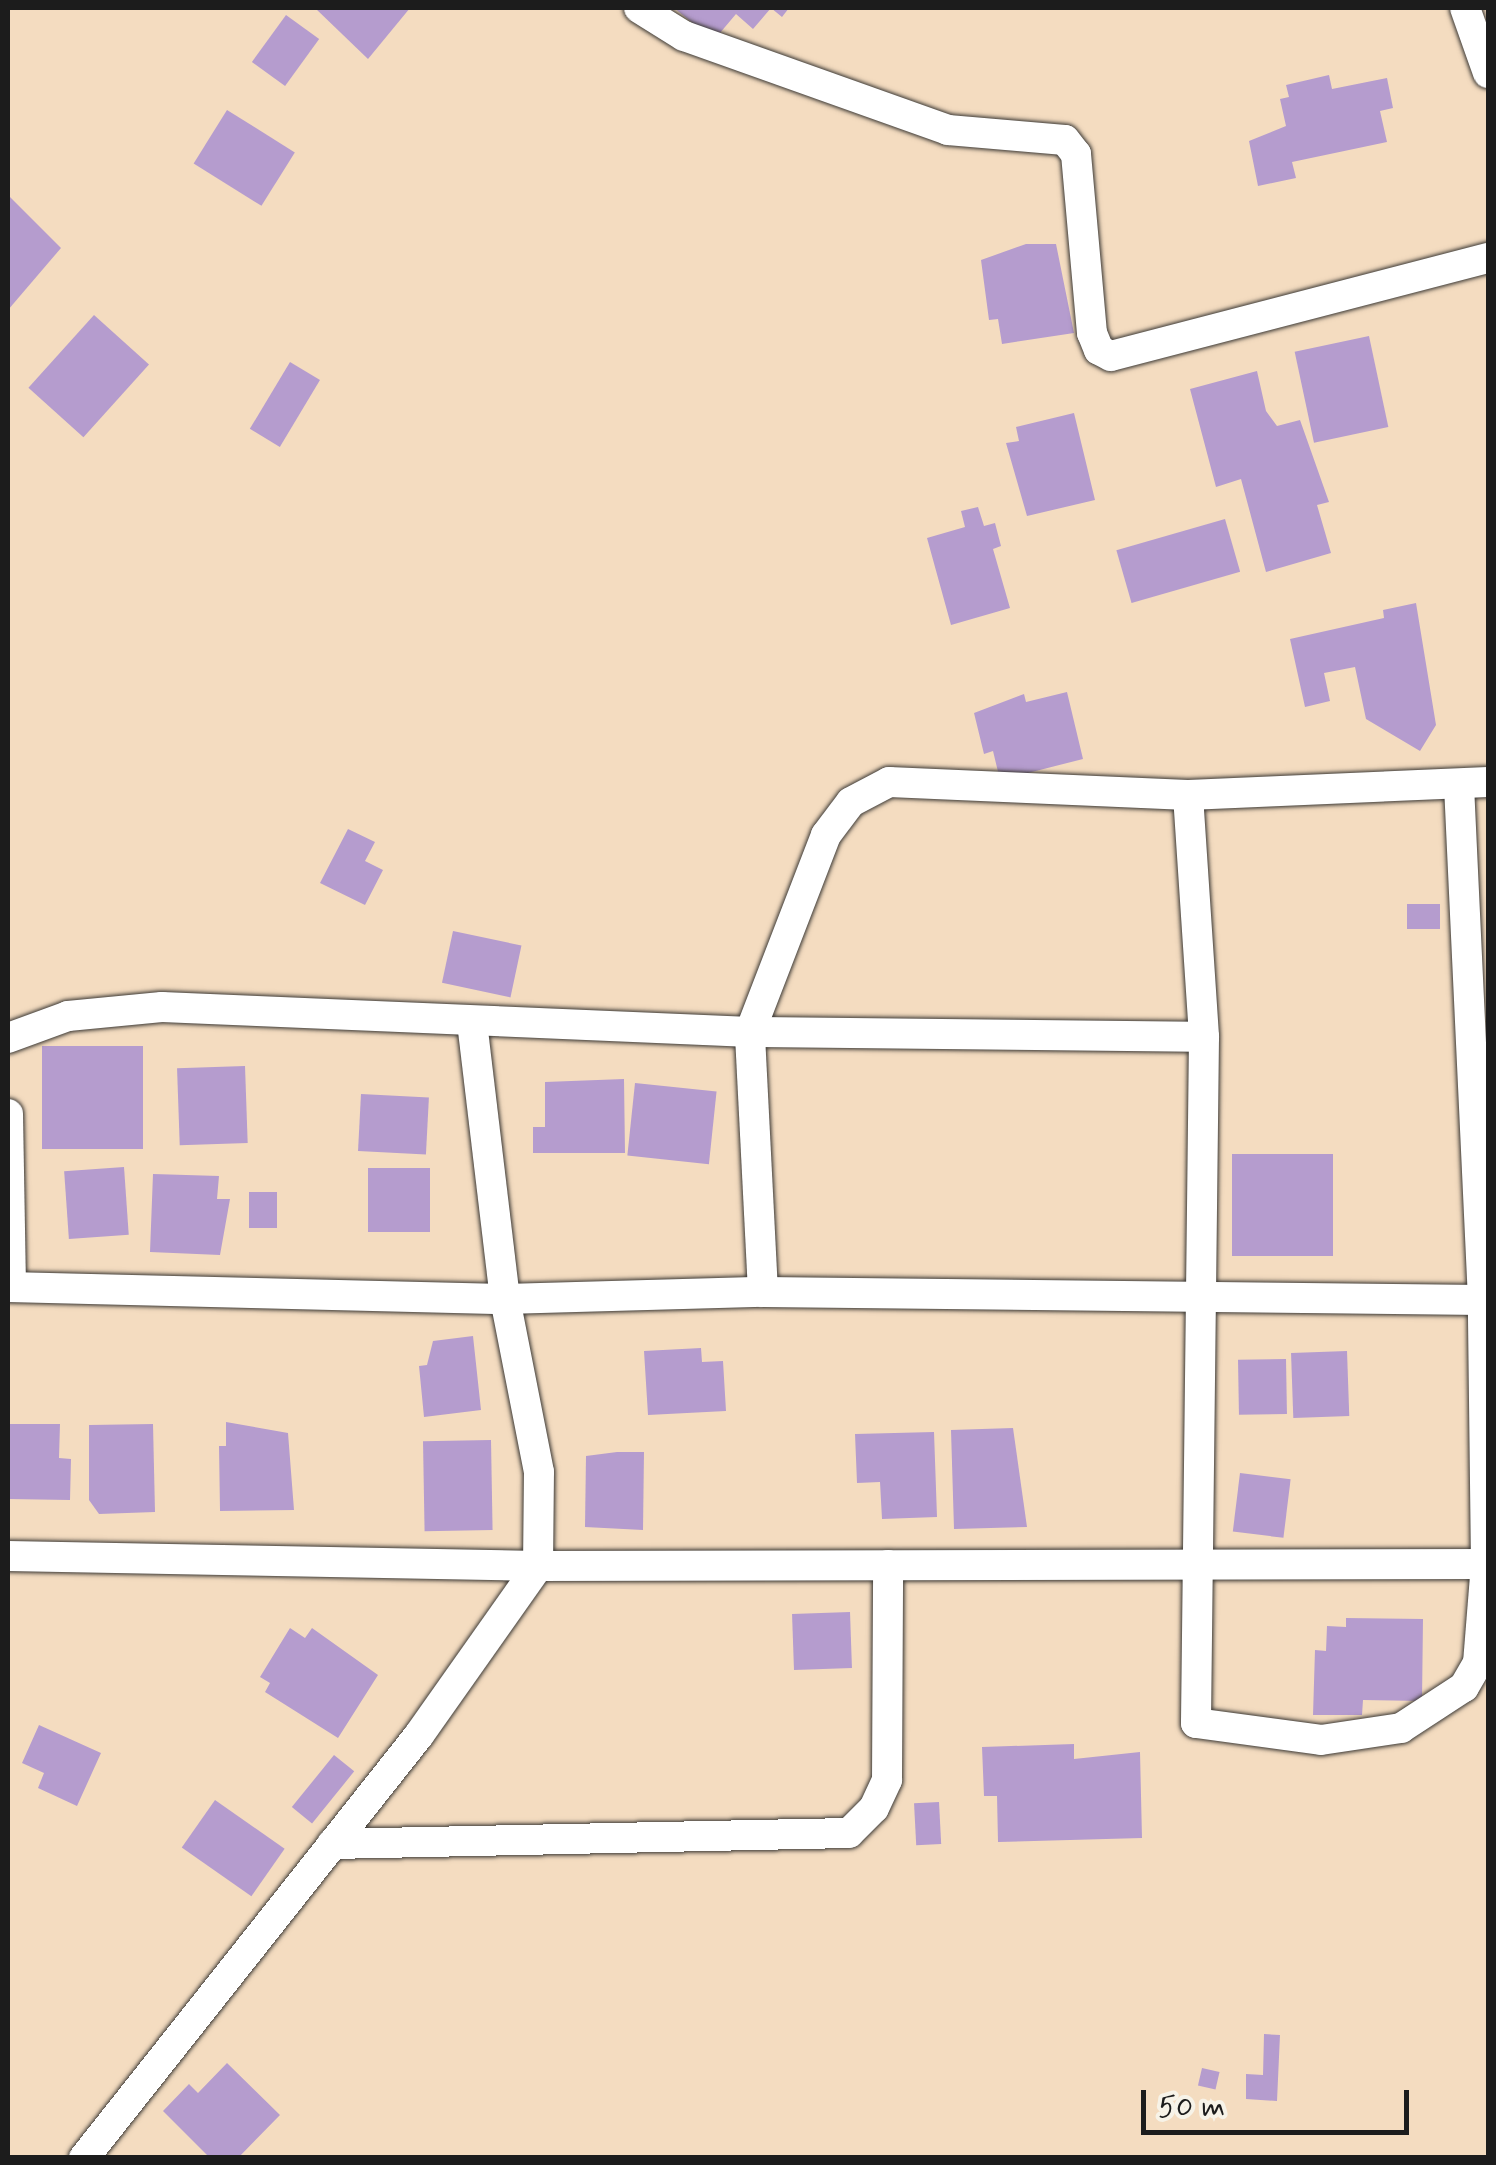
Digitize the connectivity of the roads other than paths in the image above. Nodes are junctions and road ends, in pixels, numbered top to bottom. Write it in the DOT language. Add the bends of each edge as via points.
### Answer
graph roads {
  1 [pos="639,8"];
  2 [pos="1465,8"];
  3 [pos="1488,73"];
  4 [pos="1488,258"];
  5 [pos="1474,784"];
  6 [pos="1188,795"];
  7 [pos="472,1022"];
  8 [pos="750,1032"];
  9 [pos="8,1038"];
  10 [pos="1204,1038"];
  11 [pos="8,1114"];
  12 [pos="9,1287"];
  13 [pos="763,1292"];
  14 [pos="505,1299"];
  15 [pos="1203,1300"];
  16 [pos="1483,1300"];
  17 [pos="8,1556"];
  18 [pos="1197,1564"];
  19 [pos="1486,1564"];
  20 [pos="888,1565"];
  21 [pos="538,1566"];
  22 [pos="332,1844"];
  23 [pos="84,2158"];
  1 -- 4 [label="street" via="684,36 948,130 1065,140 1076,154 1092,332 1099,350 1111,356"];
  2 -- 3 [label="street"];
  5 -- 6 [label="street"];
  5 -- 16 [label="street"];
  6 -- 8 [label="street" via="888,782 851,802 826,835"];
  6 -- 10 [label="street"];
  7 -- 8 [label="street"];
  7 -- 9 [label="street" via="162,1007 68,1016"];
  7 -- 14 [label="street"];
  8 -- 10 [label="street"];
  8 -- 13 [label="street"];
  10 -- 15 [label="street"];
  11 -- 12 [label="street"];
  12 -- 14 [label="street"];
  13 -- 14 [label="street"];
  13 -- 15 [label="street"];
  14 -- 21 [label="street" via="539,1472"];
  15 -- 16 [label="street"];
  15 -- 18 [label="street"];
  16 -- 19 [label="street"];
  17 -- 21 [label="street"];
  18 -- 19 [label="street"];
  18 -- 19 [label="street" via="1196,1723 1321,1740 1401,1728 1464,1687 1485,1634"];
  18 -- 20 [label="street"];
  20 -- 21 [label="street"];
  20 -- 22 [label="street" via="887,1780 874,1808 849,1833"];
  21 -- 22 [label="street"];
  22 -- 23 [label="street"];
}
